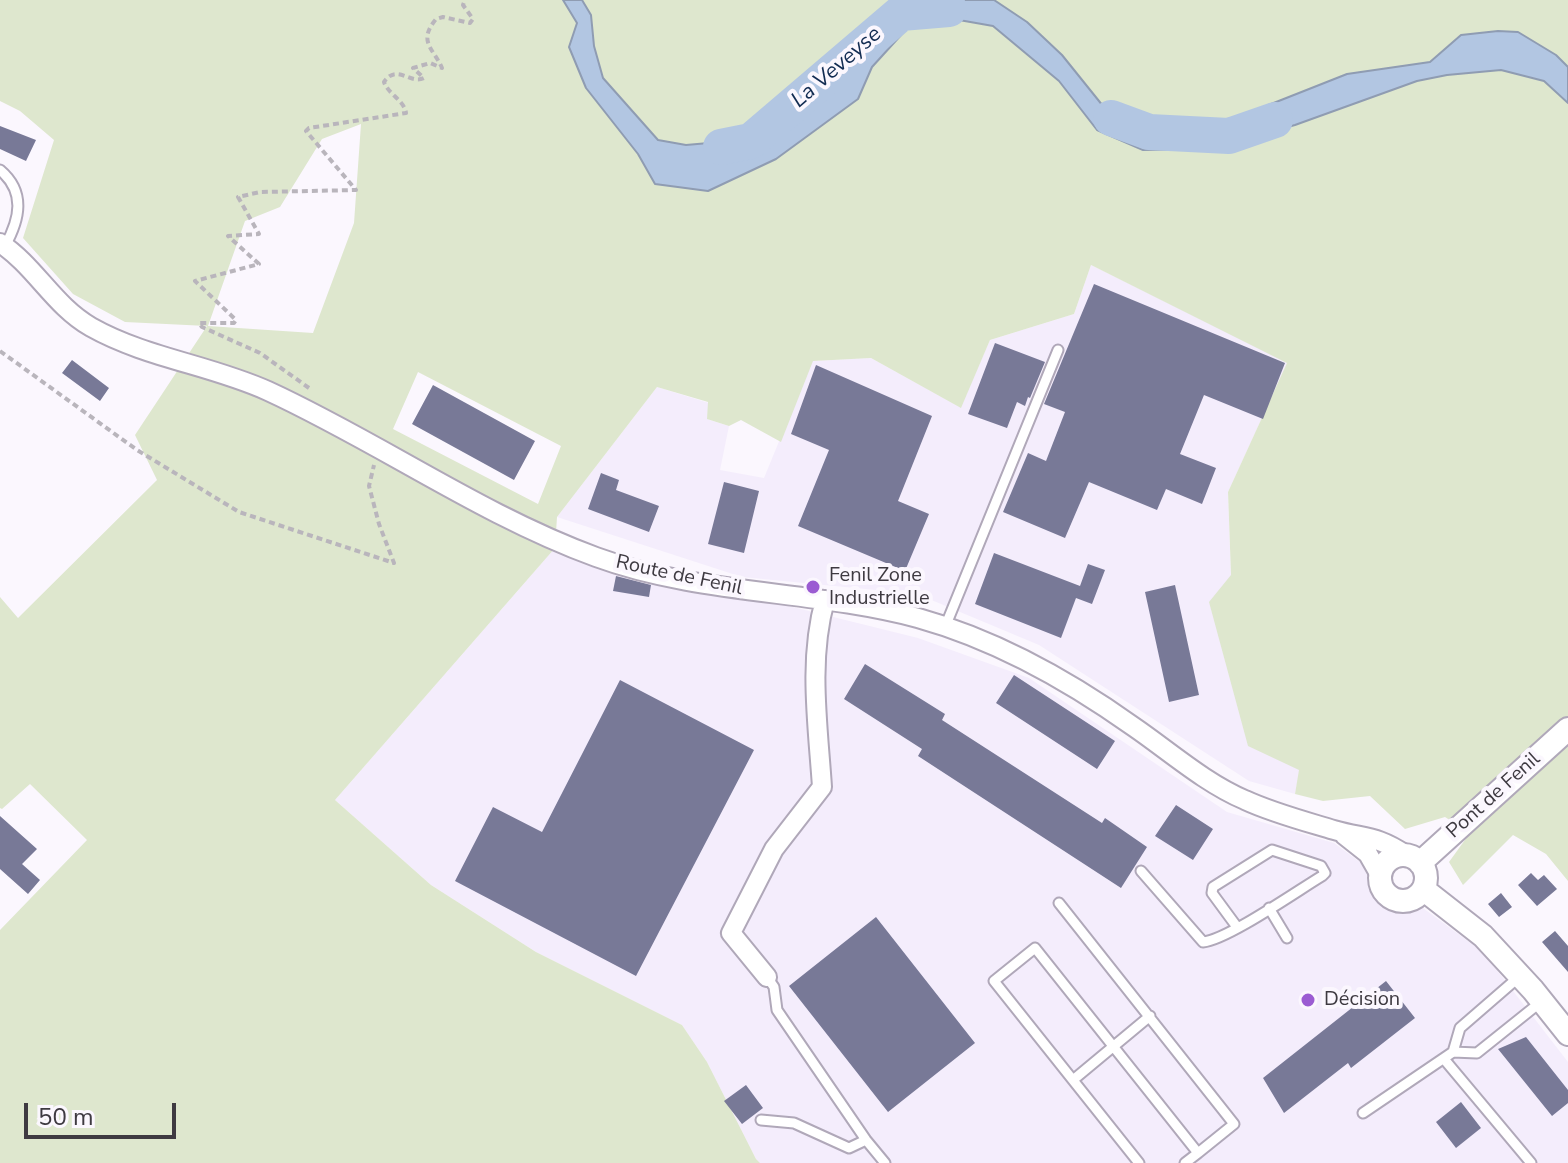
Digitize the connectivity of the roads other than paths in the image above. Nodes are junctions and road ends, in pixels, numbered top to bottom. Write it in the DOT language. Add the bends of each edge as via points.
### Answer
graph roads {
  1 [pos="0,170"];
  2 [pos="2,244"];
  3 [pos="1058,350"];
  4 [pos="825,600"];
  5 [pos="945,627"];
  6 [pos="1568,729"];
  7 [pos="1338,831"];
  8 [pos="1413,859"];
  9 [pos="1141,871"];
  10 [pos="1380,875"];
  11 [pos="1423,889"];
  12 [pos="1059,903"];
  13 [pos="1269,908"];
  14 [pos="1237,927"];
  15 [pos="1287,938"];
  16 [pos="1520,976"];
  17 [pos="767,977"];
  18 [pos="1542,1001"];
  19 [pos="1150,1016"];
  20 [pos="1568,1034"];
  21 [pos="1114,1046"];
  22 [pos="1448,1055"];
  23 [pos="1073,1080"];
  24 [pos="1363,1113"];
  25 [pos="761,1120"];
  26 [pos="866,1140"];
  27 [pos="1198,1153"];
  28 [pos="885,1163"];
  29 [pos="1139,1163"];
  30 [pos="1185,1163"];
  31 [pos="1531,1163"];
  1 -- 2 [label="lane" via="13,182 19,198 18,217"];
  2 -- 4 [label="street, Route de Fenil" via="90,327 265,390 508,518 594,557 666,577"];
  3 -- 5 [label="lane"];
  4 -- 5 [label="street, Route de Fenil"];
  4 -- 17 [label="street" via="818,625 816,685 822,787 774,849 731,933"];
  5 -- 7 [label="street, Route de Fenil" via="1030,661 1244,800"];
  6 -- 8 [label="street, Pont de Fenil" via="1451,835"];
  7 -- 8 [label="street, Route de Fenil" via="1377,838"];
  7 -- 10 [label="street, Route de Fenil" via="1362,847"];
  8 -- 10 [label="street" via="1388,861"];
  8 -- 11 [label="street" via="1426,876"];
  9 -- 14 [label="lane" via="1203,942"];
  10 -- 11 [label="street" via="1384,892 1397,900 1412,900"];
  11 -- 16 [label="street" via="1483,936"];
  12 -- 19 [label="lane"];
  13 -- 14 [label="lane"];
  13 -- 14 [label="lane" via="1322,876 1321,866 1272,850 1213,887"];
  13 -- 15 [label="lane"];
  16 -- 18 [label="street"];
  16 -- 22 [label="lane" via="1460,1028"];
  17 -- 26 [label="lane" via="777,1010"];
  18 -- 20 [label="street"];
  18 -- 22 [label="lane" via="1477,1053"];
  19 -- 21 [label="lane"];
  19 -- 27 [label="lane" via="1234,1124"];
  21 -- 23 [label="lane"];
  21 -- 23 [label="lane" via="1035,948 994,981"];
  21 -- 27 [label="lane"];
  22 -- 24 [label="lane"];
  22 -- 31 [label="lane"];
  23 -- 29 [label="lane"];
  25 -- 26 [label="lane" via="794,1123 849,1148"];
  26 -- 28 [label="lane"];
  27 -- 30 [label="lane"];
}
